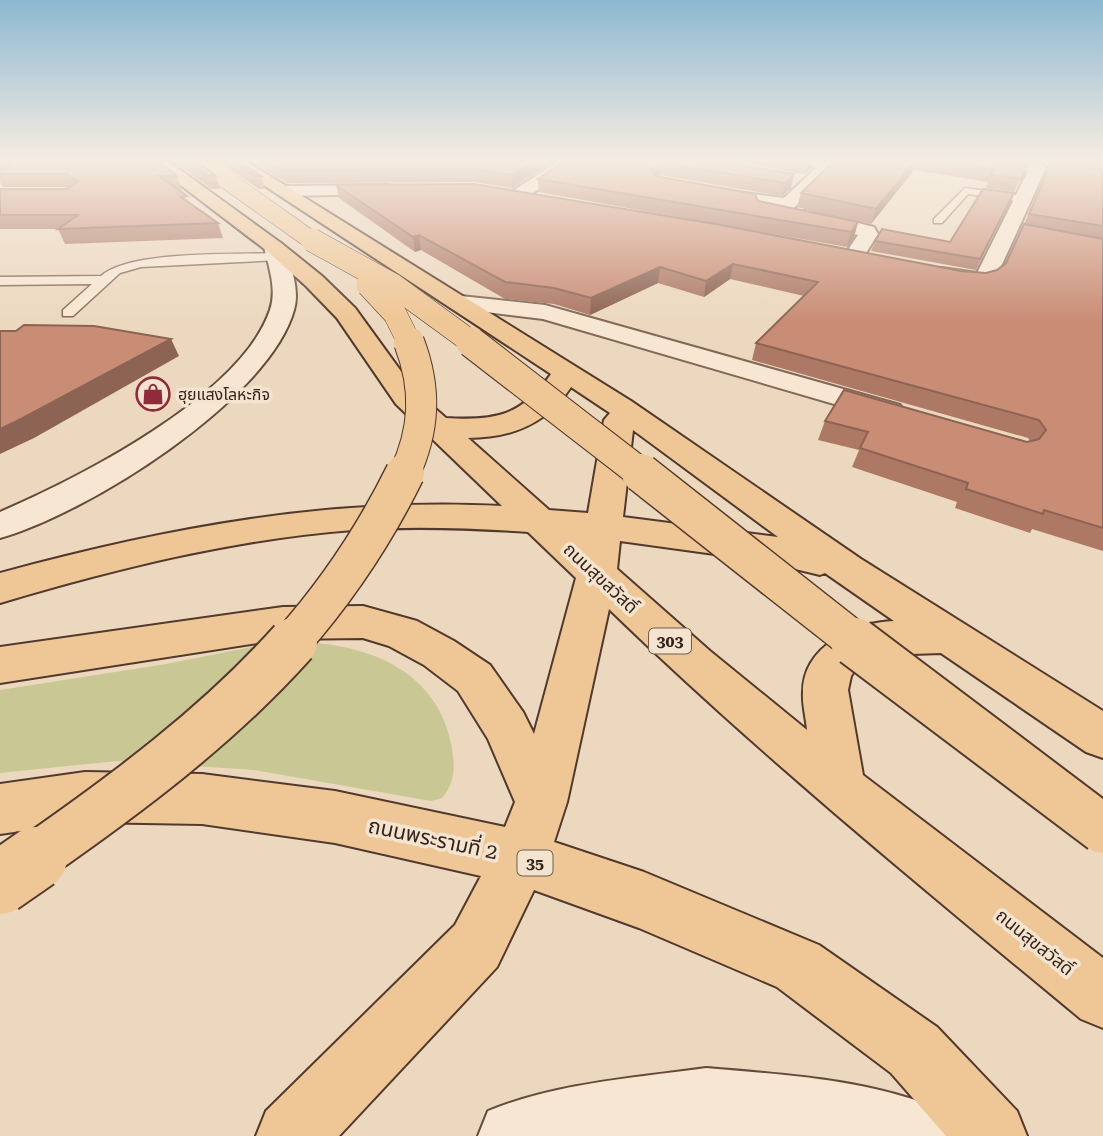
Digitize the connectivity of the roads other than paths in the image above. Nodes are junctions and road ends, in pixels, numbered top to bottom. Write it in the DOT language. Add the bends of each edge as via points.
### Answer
graph roads {
  1 [pos="228,214"];
  2 [pos="275,214"];
  3 [pos="321,214"];
  4 [pos="738,214"];
  5 [pos="793,214"];
  6 [pos="944,214"];
  7 [pos="1019,214"];
  8 [pos="733,218"];
  9 [pos="938,221"];
  10 [pos="320,246"];
  11 [pos="275,252"];
  12 [pos="880,262"];
  13 [pos="928,272"];
  14 [pos="103,280"];
  15 [pos="0,281"];
  16 [pos="461,303"];
  17 [pos="68,313"];
  18 [pos="566,372"];
  19 [pos="621,407"];
  20 [pos="911,418"];
  21 [pos="435,427"];
  22 [pos="540,522"];
  23 [pos="0,526"];
  24 [pos="601,550"];
  25 [pos="847,569"];
  26 [pos="0,588"];
  27 [pos="945,636"];
  28 [pos="0,665"];
  29 [pos="1103,737"];
  30 [pos="840,788"];
  31 [pos="541,802"];
  32 [pos="0,809"];
  33 [pos="1103,829"];
  34 [pos="521,858"];
  35 [pos="0,883"];
  36 [pos="1103,997"];
  37 [pos="291,1136"];
  38 [pos="513,1136"];
  39 [pos="920,1136"];
  40 [pos="992,1136"];
  1 -- 11 [label="main road, ถนนสุขสวัสดิ์ / 303"];
  2 -- 10 [label="main road, bridge"];
  3 -- 16 [label="main road"];
  4 -- 8 [label="street"];
  5 -- 12 [label="street" via="857,227 869,234 847,256"];
  6 -- 9 [label="lane"];
  7 -- 13 [label="street" via="1014,232 986,277 974,280"];
  10 -- 33 [label="main road, bridge" via="393,285 511,371 937,706"];
  10 -- 35 [label="main road, bridge" via="390,303 413,348 422,402 419,434 386,515 359,562 275,661 200,730 92,818"];
  11 -- 14 [label="lane" via="130,264"];
  11 -- 21 [label="main road, ถนนสุขสวัสดิ์ / 303" via="346,313 406,398"];
  11 -- 23 [label="street" via="283,281 282,308 275,327 258,355 222,391 151,446 88,486"];
  14 -- 15 [label="lane"];
  14 -- 17 [label="lane"];
  16 -- 18 [label="main road"];
  16 -- 20 [label="street" via="545,312"];
  18 -- 19 [label="main road"];
  18 -- 21 [label="main road" via="539,410 510,424"];
  19 -- 24 [label="main road"];
  19 -- 25 [label="main road"];
  21 -- 22 [label="main road, ถนนสุขสวัสดิ์ / 303"];
  22 -- 24 [label="main road, ถนนสุขสวัสดิ์ / 303"];
  22 -- 26 [label="main road" via="404,516 323,521 145,550"];
  24 -- 25 [label="main road" via="786,551"];
  24 -- 30 [label="main road, ถนนสุขสวัสดิ์ / 303" via="694,664"];
  24 -- 31 [label="main road"];
  25 -- 27 [label="main road"];
  27 -- 29 [label="main road"];
  27 -- 30 [label="main road" via="879,638 842,655 831,670 825,690"];
  28 -- 31 [label="main road" via="283,623 363,622 402,633 474,678 506,727"];
  30 -- 36 [label="main road, ถนนสุขสวัสดิ์ / 303"];
  31 -- 34 [label="main road"];
  32 -- 34 [label="main road, ถนนพระรามที่ 2 / 35" via="85,797 202,799 335,817"];
  34 -- 37 [label="main road" via="476,946"];
  34 -- 40 [label="main road, ถนนพระรามที่ 2 / 35" via="644,901 798,966 914,1050"];
  38 -- 39 [label="street" via="706,1102 811,1111 888,1125"];
}
